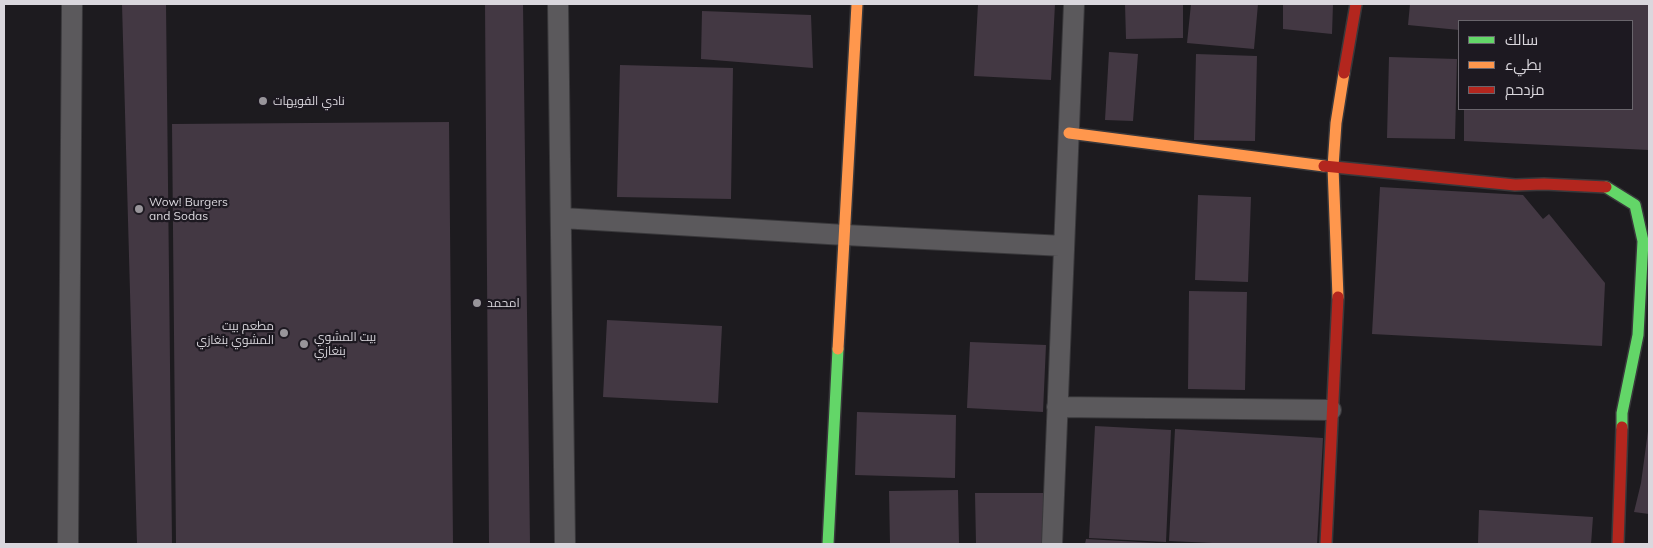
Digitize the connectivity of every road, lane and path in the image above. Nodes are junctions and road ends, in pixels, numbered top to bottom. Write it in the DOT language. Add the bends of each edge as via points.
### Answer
graph roads {
  1 [pos="72,4"];
  2 [pos="558,4"];
  3 [pos="857,4"];
  4 [pos="1074,4"];
  5 [pos="1356,4"];
  6 [pos="1068,133"];
  7 [pos="1333,167"];
  8 [pos="562,218"];
  9 [pos="845,235"];
  10 [pos="1064,246"];
  11 [pos="1644,338"];
  12 [pos="1057,407"];
  13 [pos="1331,410"];
  14 [pos="68,544"];
  15 [pos="565,544"];
  16 [pos="828,544"];
  17 [pos="1052,544"];
  18 [pos="1326,544"];
  19 [pos="1618,544"];
  1 -- 14 [label="street"];
  2 -- 8 [label="street"];
  3 -- 9 [label="street"];
  4 -- 6 [label="street"];
  5 -- 7 [label="street" via="1336,123"];
  6 -- 7 [label="street"];
  6 -- 10 [label="street"];
  7 -- 11 [label="street" via="1515,185 1605,187 1635,205 1643,241"];
  7 -- 13 [label="street" via="1338,289"];
  8 -- 9 [label="street"];
  8 -- 15 [label="street"];
  9 -- 10 [label="street"];
  9 -- 16 [label="street"];
  10 -- 12 [label="street"];
  11 -- 19 [label="street" via="1622,413"];
  12 -- 13 [label="street"];
  12 -- 17 [label="street"];
  13 -- 18 [label="street"];
}
